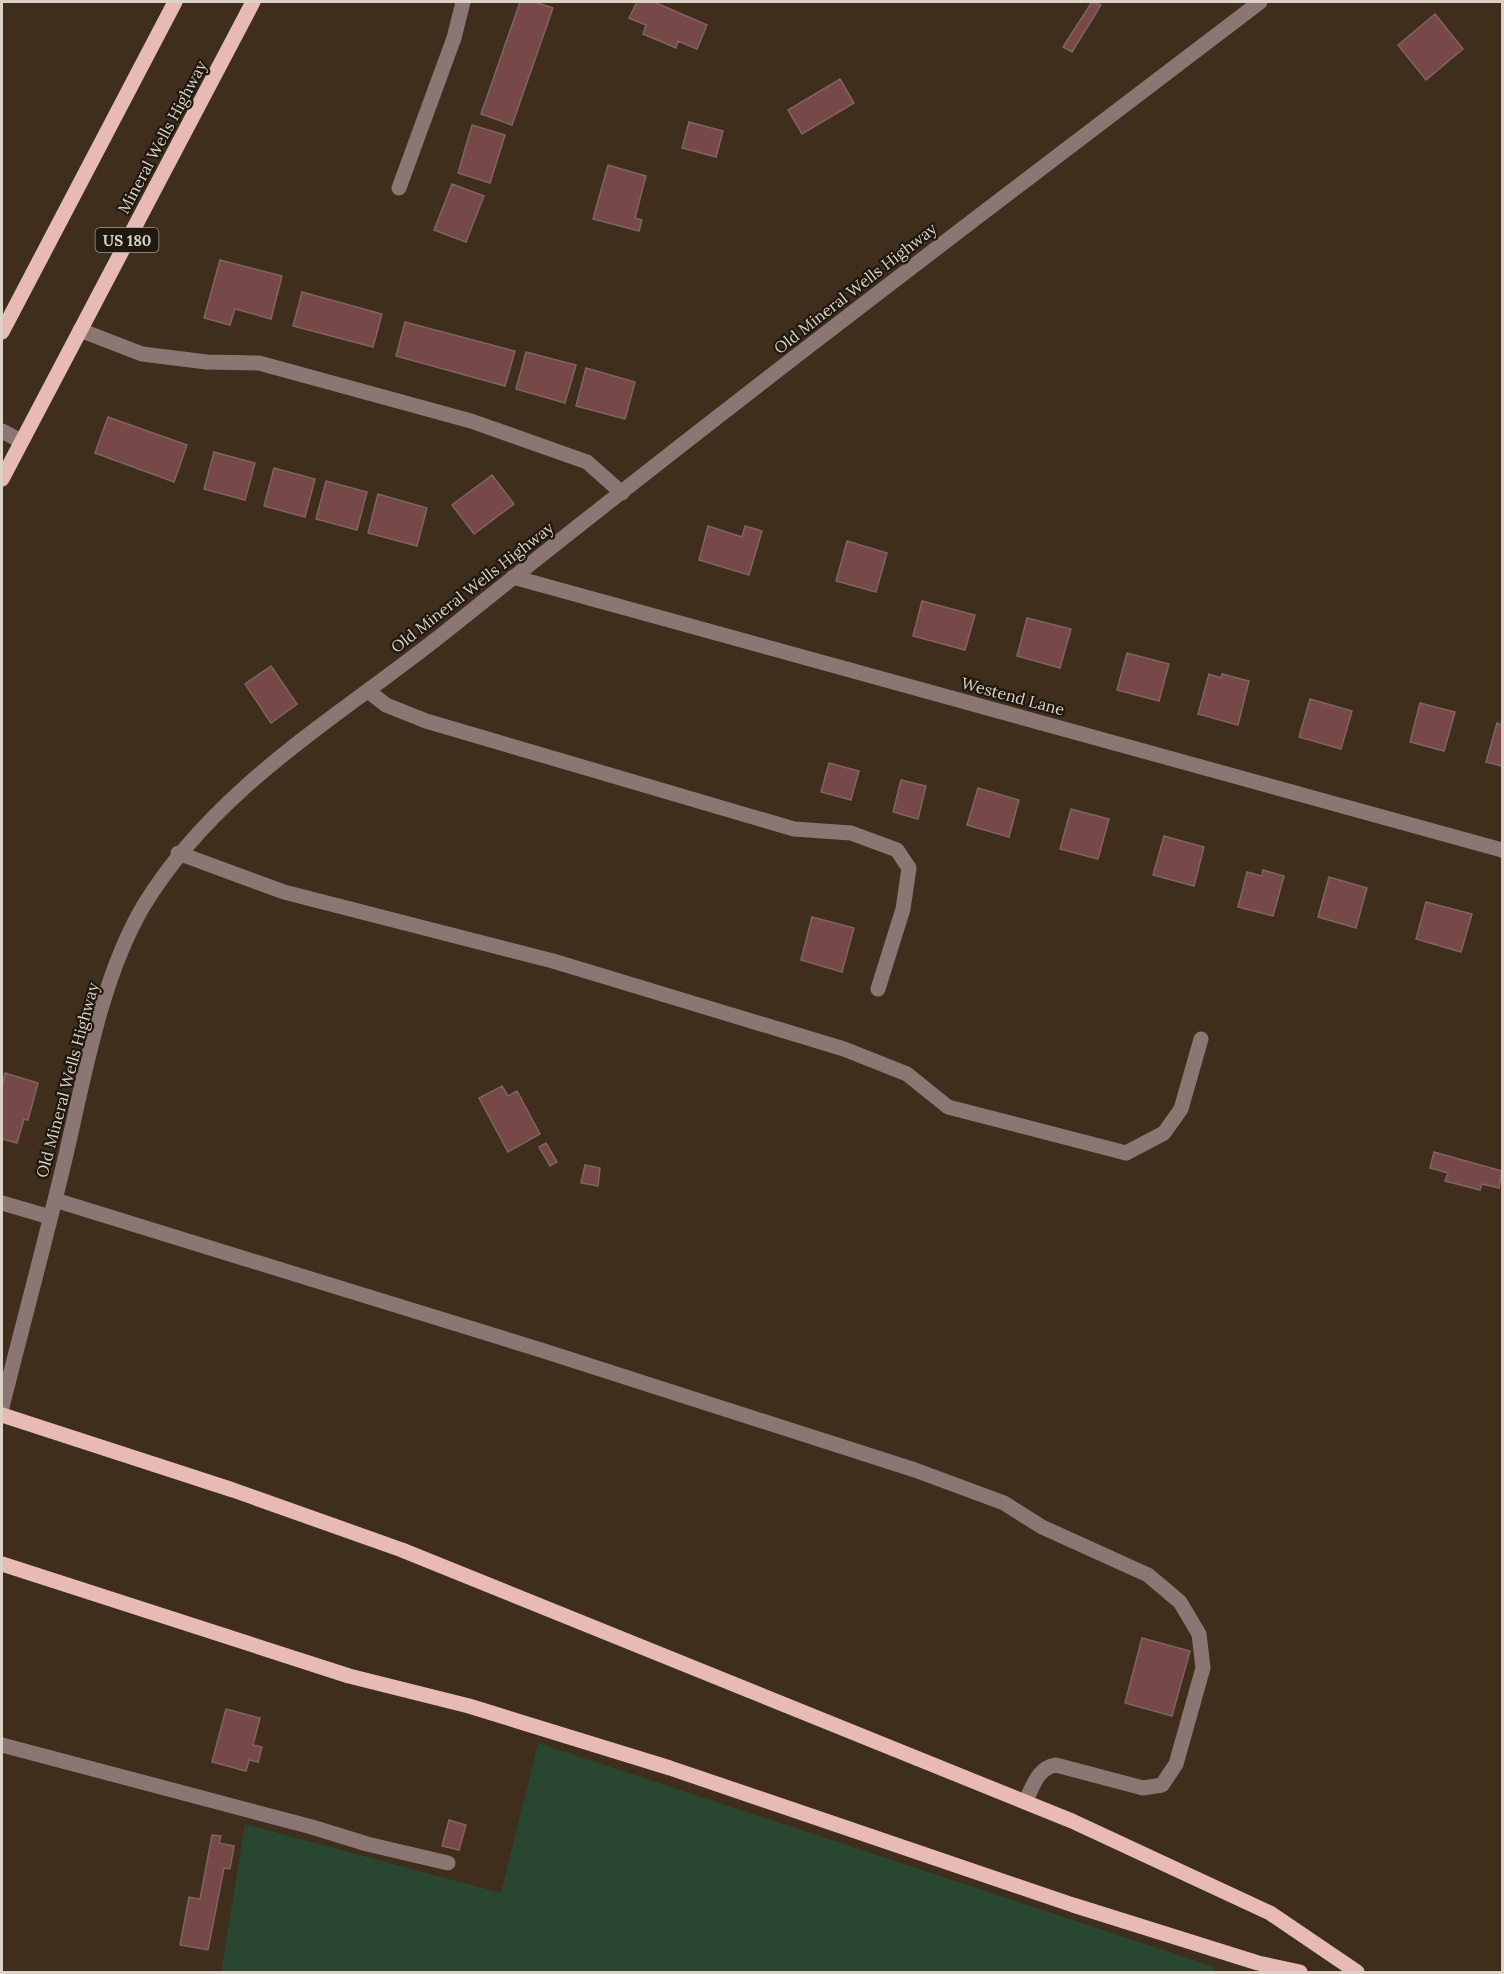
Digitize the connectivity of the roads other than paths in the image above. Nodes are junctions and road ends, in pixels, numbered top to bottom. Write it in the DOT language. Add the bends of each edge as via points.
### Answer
graph roads {
  1 [pos="175,2"];
  2 [pos="253,2"];
  3 [pos="463,2"];
  4 [pos="1260,2"];
  5 [pos="399,188"];
  6 [pos="80,330"];
  7 [pos="2,332"];
  8 [pos="2,431"];
  9 [pos="21,441"];
  10 [pos="2,479"];
  11 [pos="622,492"];
  12 [pos="513,577"];
  13 [pos="368,691"];
  14 [pos="1503,850"];
  15 [pos="178,853"];
  16 [pos="878,989"];
  17 [pos="1201,1039"];
  18 [pos="55,1200"];
  19 [pos="2,1203"];
  20 [pos="50,1216"];
  21 [pos="2,1407"];
  22 [pos="2,1415"];
  23 [pos="2,1564"];
  24 [pos="2,1745"];
  25 [pos="1025,1802"];
  26 [pos="448,1863"];
  27 [pos="1300,1972"];
  28 [pos="1357,1972"];
  1 -- 7 [label="main road"];
  2 -- 6 [label="main road, Mineral Wells Highway / US 180"];
  3 -- 5 [label="street" via="454,38"];
  4 -- 11 [label="street, Old Mineral Wells Highway"];
  6 -- 9 [label="main road, Mineral Wells Highway / US 180"];
  6 -- 11 [label="street" via="142,354 207,362 260,363 471,421 587,462"];
  8 -- 9 [label="street"];
  9 -- 10 [label="main road, Mineral Wells Highway / US 180"];
  11 -- 12 [label="street, Old Mineral Wells Highway"];
  12 -- 13 [label="street, Old Mineral Wells Highway"];
  12 -- 14 [label="street, Westend Lane"];
  13 -- 15 [label="street, Old Mineral Wells Highway" via="239,789"];
  13 -- 16 [label="street" via="386,705 437,724 794,829 851,833 897,850 909,868 903,909"];
  15 -- 17 [label="street" via="284,892 553,961 844,1049 907,1074 948,1107 1126,1153 1164,1133 1181,1109"];
  15 -- 18 [label="street, Old Mineral Wells Highway" via="141,910 114,974 93,1039"];
  18 -- 20 [label="street, Old Mineral Wells Highway"];
  18 -- 25 [label="street" via="915,1470 1004,1503 1042,1527 1148,1575 1180,1602 1199,1635 1203,1668 1176,1764 1162,1785 1154,1788 1056,1765 1047,1767 1039,1774"];
  19 -- 20 [label="street"];
  20 -- 21 [label="street, Old Mineral Wells Highway"];
  22 -- 25 [label="main road" via="402,1550"];
  23 -- 27 [label="main road" via="349,1676 470,1706 670,1768 1073,1905 1258,1963"];
  24 -- 26 [label="street"];
  25 -- 28 [label="main road" via="1270,1913"];
}
